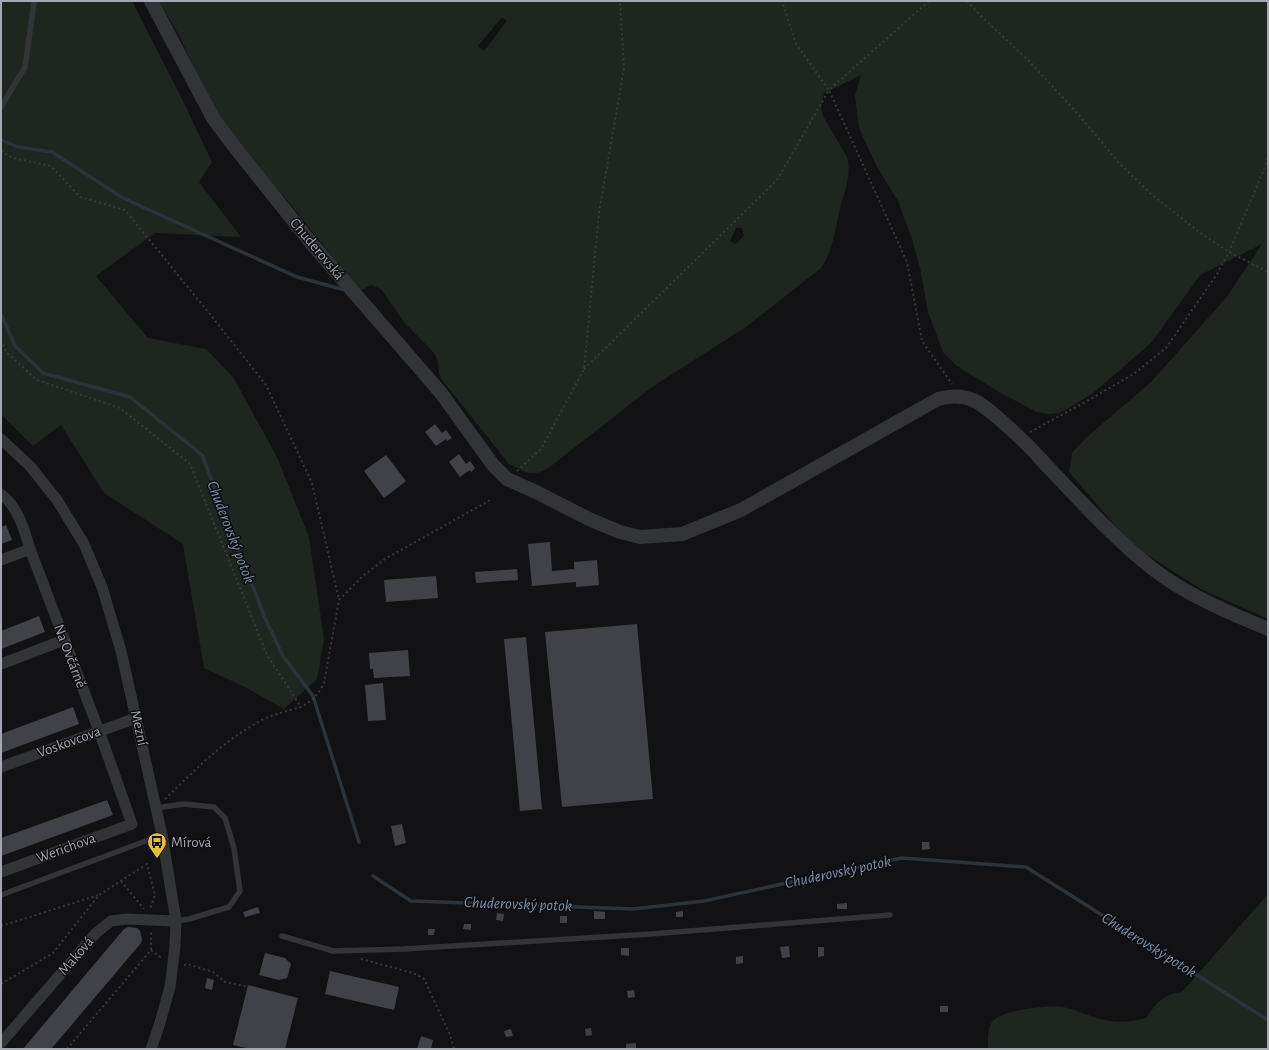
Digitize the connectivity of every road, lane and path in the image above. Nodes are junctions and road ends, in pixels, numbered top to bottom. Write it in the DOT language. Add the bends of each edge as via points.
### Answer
graph roads {
  1 [pos="34,1"];
  2 [pos="151,1"];
  3 [pos="620,1"];
  4 [pos="782,1"];
  5 [pos="929,1"];
  6 [pos="967,1"];
  7 [pos="830,90"];
  8 [pos="1,107"];
  9 [pos="1,151"];
  10 [pos="1268,154"];
  11 [pos="1229,252"];
  12 [pos="1268,272"];
  13 [pos="1,340"];
  14 [pos="584,369"];
  15 [pos="961,397"];
  16 [pos="1020,437"];
  17 [pos="1,439"];
  18 [pos="507,479"];
  19 [pos="1,494"];
  20 [pos="492,499"];
  21 [pos="30,549"];
  22 [pos="1,560"];
  23 [pos="339,600"];
  24 [pos="1268,629"];
  25 [pos="64,640"];
  26 [pos="1,664"];
  27 [pos="301,707"];
  28 [pos="136,718"];
  29 [pos="99,731"];
  30 [pos="1,767"];
  31 [pos="156,808"];
  32 [pos="132,824"];
  33 [pos="162,835"];
  34 [pos="1,872"];
  35 [pos="120,881"];
  36 [pos="1,894"];
  37 [pos="99,895"];
  38 [pos="890,915"];
  39 [pos="151,920"];
  40 [pos="176,920"];
  41 [pos="1,926"];
  42 [pos="282,936"];
  43 [pos="151,950"];
  44 [pos="355,957"];
  45 [pos="165,960"];
  46 [pos="181,966"];
  47 [pos="1,984"];
  48 [pos="248,987"];
  49 [pos="1,1043"];
  50 [pos="67,1049"];
  51 [pos="151,1049"];
  52 [pos="454,1049"];
  1 -- 8 [label="lane" via="25,67"];
  2 -- 18 [label="street, Chuderovská" via="213,118 233,146 312,244 441,393 493,465"];
  3 -- 14 [label="path" via="624,68 599,213"];
  4 -- 7 [label="path" via="796,44"];
  5 -- 7 [label="path"];
  6 -- 11 [label="path" via="1029,61 1119,163 1150,193"];
  7 -- 14 [label="path" via="777,180"];
  7 -- 15 [label="path" via="907,262 922,340"];
  9 -- 23 [label="path" via="13,158 51,166 80,197 124,210 266,385 312,483"];
  10 -- 11 [label="path" via="1265,167"];
  11 -- 12 [label="path"];
  11 -- 16 [label="path" via="1217,274 1166,348 1135,373"];
  13 -- 27 [label="path" via="6,352 37,380 120,408 190,464 267,655"];
  14 -- 18 [label="path" via="541,449"];
  15 -- 16 [label="street" via="974,400 986,408"];
  15 -- 18 [label="street" via="938,399 741,510 682,534 640,537 620,532"];
  16 -- 24 [label="street" via="1100,523 1154,570 1178,587"];
  17 -- 28 [label="street, Mezní" via="30,466 57,500 84,544 102,587"];
  19 -- 21 [label="street, Na Ovčárně" via="20,519"];
  20 -- 23 [label="path" via="385,559"];
  21 -- 22 [label="street"];
  21 -- 25 [label="street, Na Ovčárně"];
  23 -- 27 [label="path" via="324,683 319,693"];
  25 -- 26 [label="street"];
  25 -- 29 [label="street, Na Ovčárně"];
  27 -- 31 [label="path" via="256,723 229,741"];
  28 -- 29 [label="street, Voskovcova"];
  28 -- 31 [label="street, Mezní"];
  29 -- 30 [label="street, Voskovcova"];
  29 -- 32 [label="street, Na Ovčárně"];
  31 -- 33 [label="street, Mezní"];
  31 -- 40 [label="lane" via="184,804 214,807 225,818 234,848 240,891 229,907 189,919"];
  32 -- 34 [label="street, Werichova"];
  33 -- 36 [label="lane"];
  33 -- 40 [label="street, Mezní"];
  35 -- 35 [label="path" via="147,864 155,895 149,914"];
  35 -- 37 [label="path"];
  37 -- 41 [label="path"];
  37 -- 47 [label="path" via="53,953"];
  38 -- 42 [label="lane" via="651,934 404,949 333,951"];
  39 -- 40 [label="street, Maková"];
  39 -- 43 [label="path"];
  39 -- 49 [label="street, Maková" via="111,921 96,933"];
  40 -- 51 [label="street, Mezní" via="170,987"];
  43 -- 45 [label="path"];
  43 -- 50 [label="path"];
  44 -- 52 [label="path" via="413,973 424,979"];
  46 -- 48 [label="path" via="187,964 213,972 225,982"];
}
